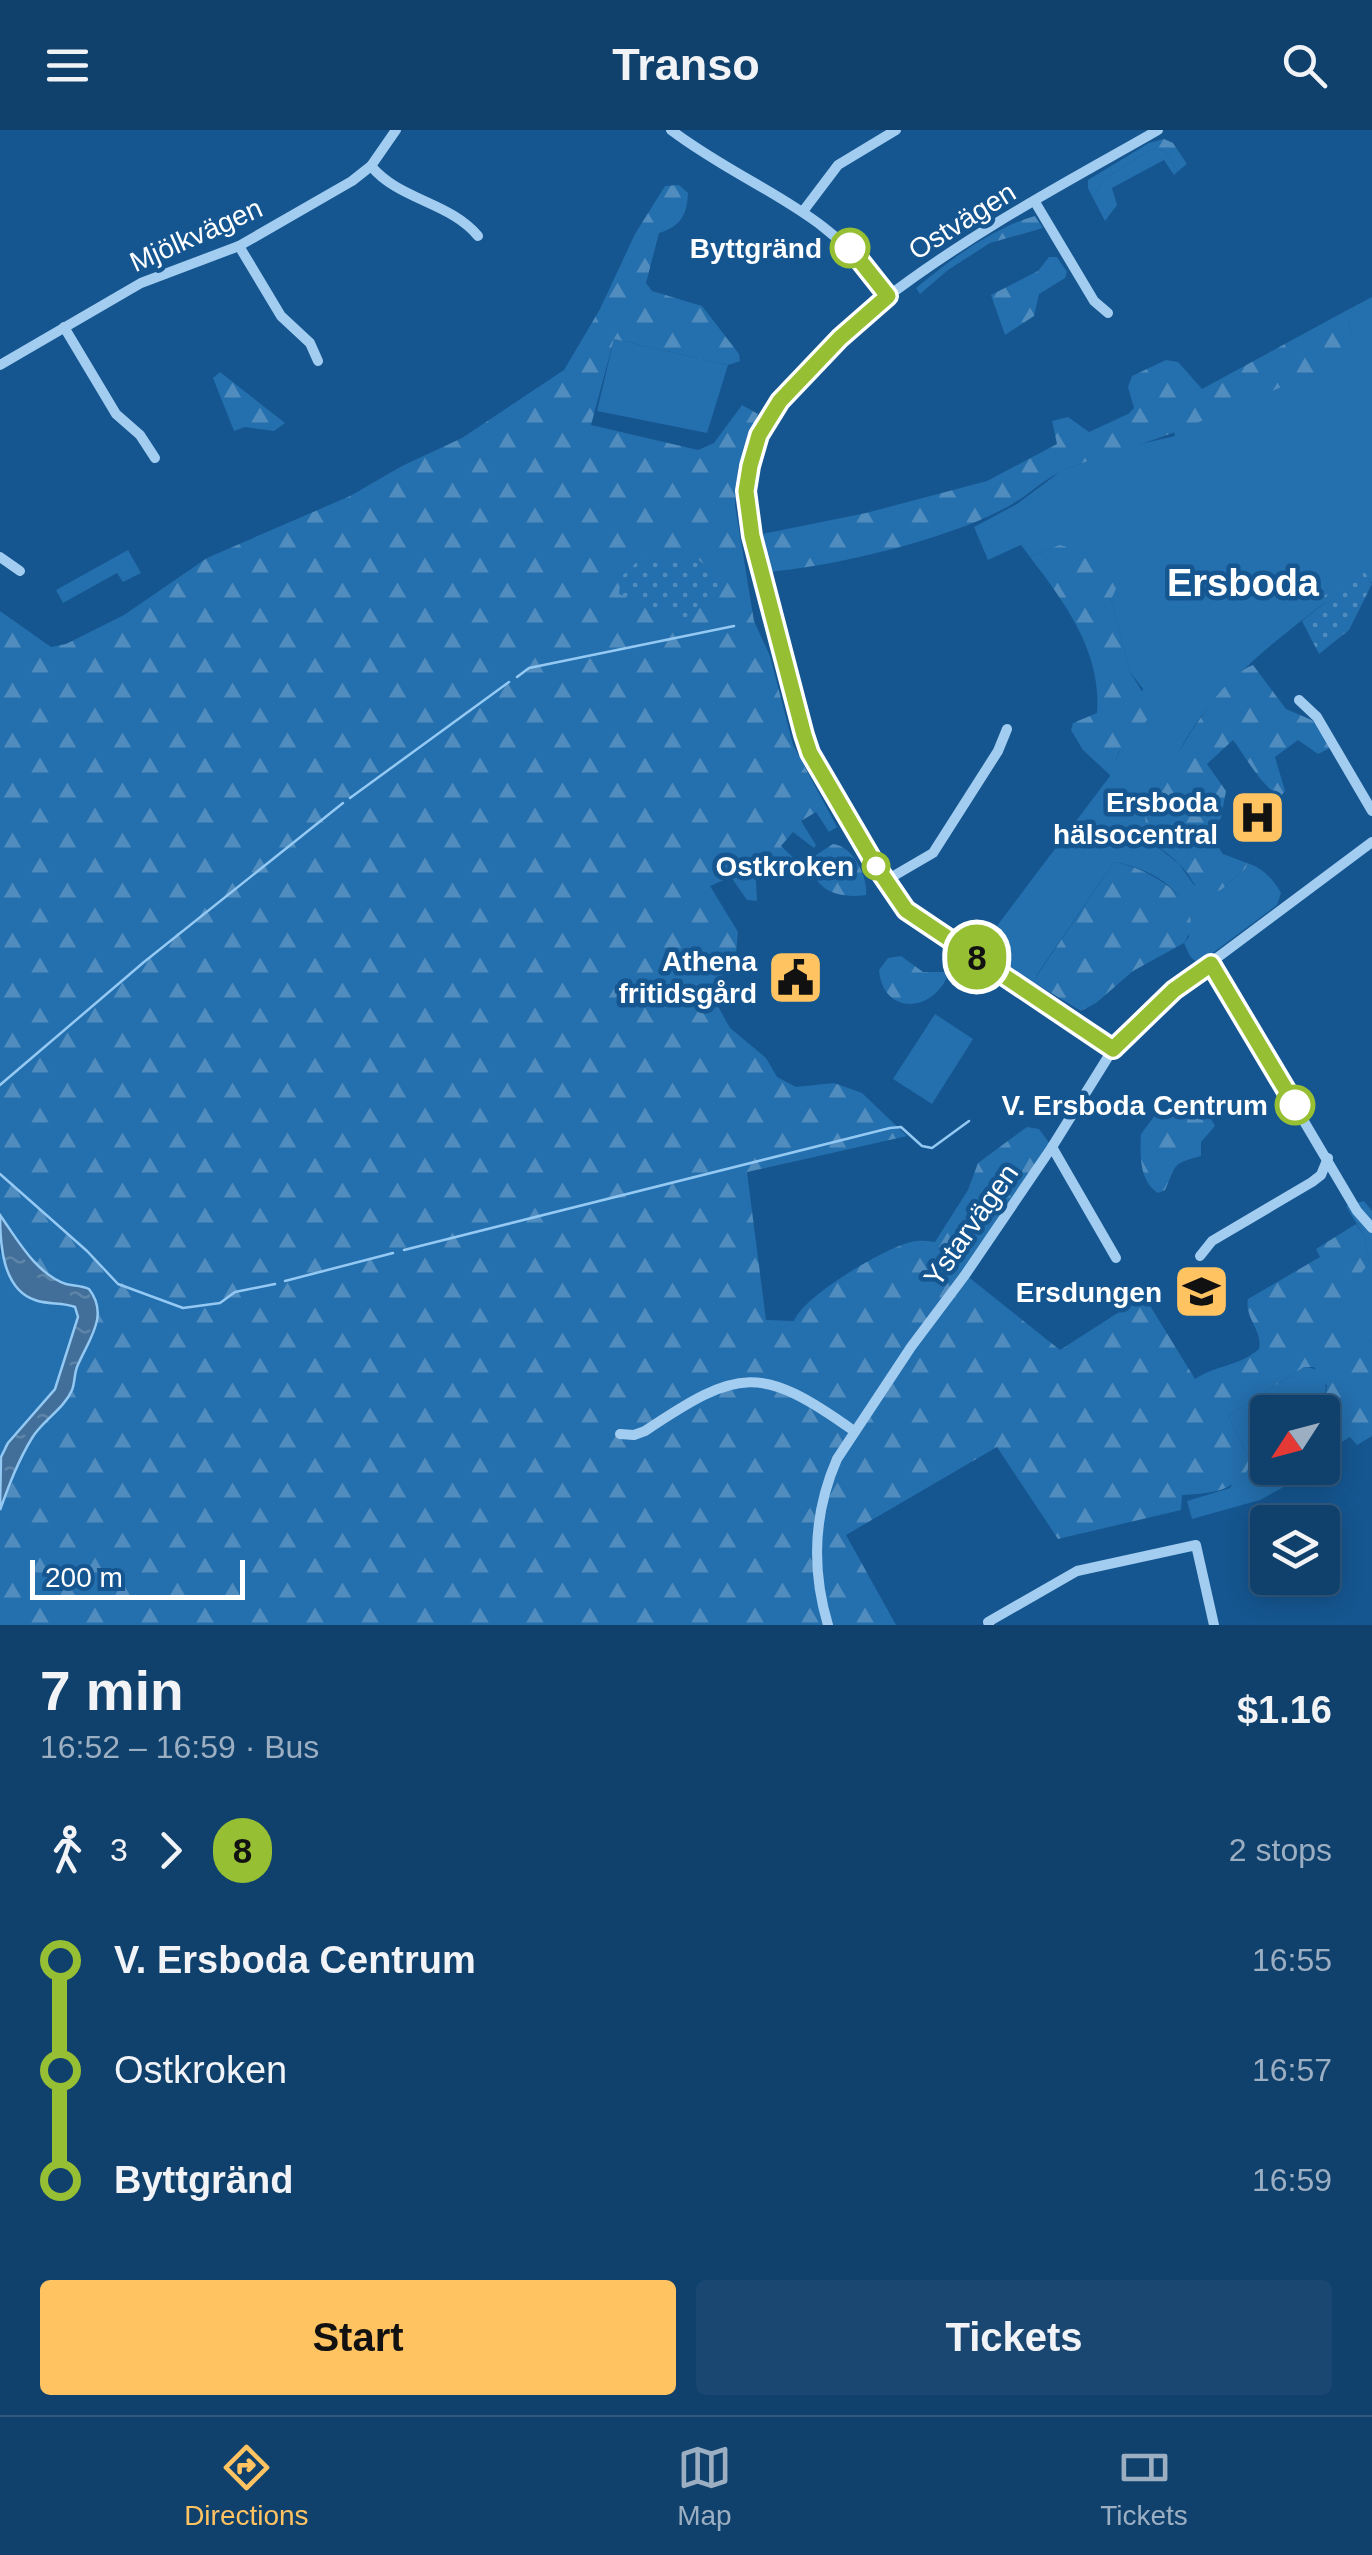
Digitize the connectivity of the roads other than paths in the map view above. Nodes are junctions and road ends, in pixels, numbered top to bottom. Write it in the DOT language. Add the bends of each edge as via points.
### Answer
graph roads {
  1 [pos="396,130"];
  2 [pos="671,130"];
  3 [pos="896,130"];
  4 [pos="1158,130"];
  5 [pos="372,166"];
  6 [pos="1036,202"];
  7 [pos="804,210"];
  8 [pos="478,236"];
  9 [pos="239,246"];
  10 [pos="888,296"];
  11 [pos="1108,312"];
  12 [pos="64,327"];
  13 [pos="318,361"];
  14 [pos="0,364"];
  15 [pos="155,458"];
  16 [pos="0,557"];
  17 [pos="20,572"];
  18 [pos="1299,700"];
  19 [pos="1007,729"];
  20 [pos="1372,811"];
  21 [pos="1372,842"];
  22 [pos="885,881"];
  23 [pos="1211,964"];
  24 [pos="1113,1049"];
  25 [pos="1052,1147"];
  26 [pos="1328,1158"];
  27 [pos="1372,1228"];
  28 [pos="1200,1256"];
  29 [pos="1116,1258"];
  30 [pos="854,1431"];
  31 [pos="620,1434"];
  32 [pos="828,1625"];
  33 [pos="990,1625"];
  34 [pos="1214,1625"];
  1 -- 5 [label="street, Mjölkvägen"];
  2 -- 7 [label="street"];
  3 -- 7 [label="street" via="838,166"];
  4 -- 6 [label="street, Ostvägen"];
  5 -- 8 [label="street" via="382,178 464,219"];
  5 -- 9 [label="street, Mjölkvägen"];
  6 -- 10 [label="street, Ostvägen"];
  6 -- 11 [label="street" via="1094,301"];
  7 -- 10 [label="street" via="850,248"];
  9 -- 12 [label="street, Mjölkvägen" via="141,283"];
  9 -- 13 [label="street" via="281,316 310,343"];
  10 -- 22 [label="street, Ostvägen" via="780,401 753,452 746,491 759,573 810,753"];
  12 -- 14 [label="street, Mjölkvägen"];
  12 -- 15 [label="street" via="116,414"];
  16 -- 17 [label="street"];
  18 -- 20 [label="street" via="1317,717"];
  19 -- 22 [label="street" via="933,853"];
  21 -- 23 [label="street, Ystarvägen"];
  22 -- 24 [label="street, Ostvägen" via="910,913"];
  23 -- 24 [label="street, Ystarvägen"];
  23 -- 26 [label="street"];
  24 -- 25 [label="street, Ystarvägen"];
  25 -- 29 [label="street"];
  25 -- 30 [label="street, Ystarvägen"];
  26 -- 27 [label="street"];
  26 -- 28 [label="street" via="1312,1182 1212,1241"];
  30 -- 31 [label="street" via="786,1388 738,1381 688,1402 646,1431"];
  30 -- 32 [label="street, Ystarvägen" via="828,1480 816,1530"];
  33 -- 34 [label="street" via="1064,1576 1196,1545"];
}
